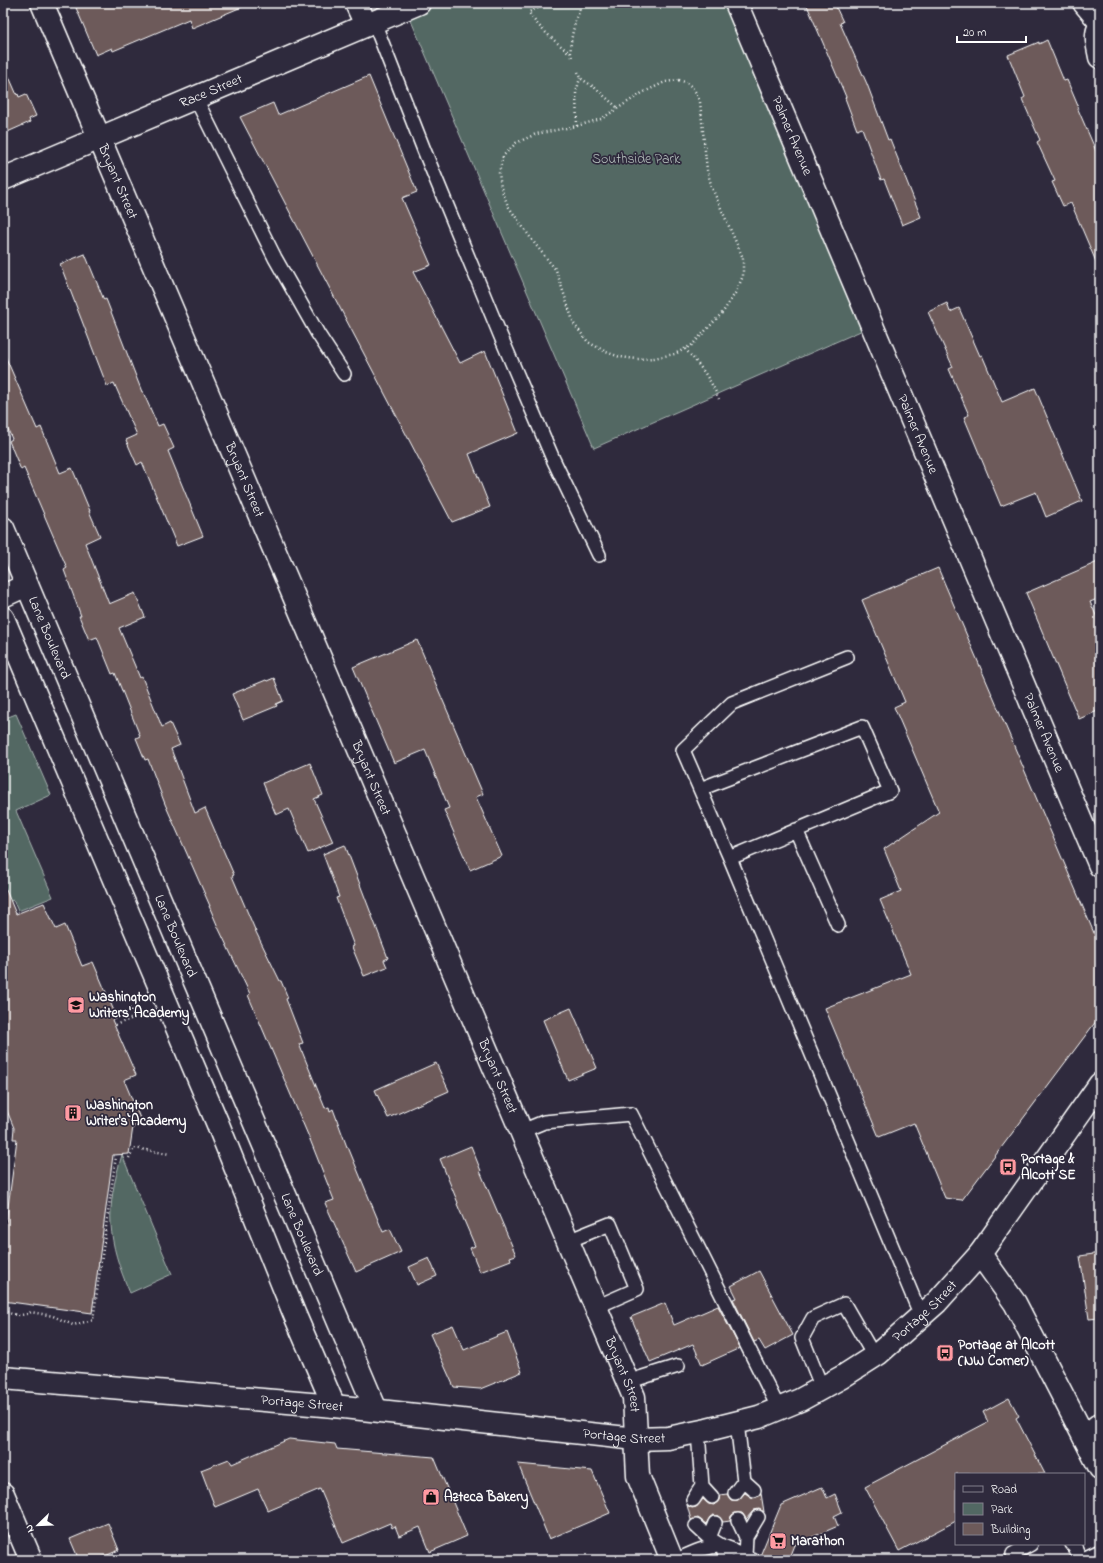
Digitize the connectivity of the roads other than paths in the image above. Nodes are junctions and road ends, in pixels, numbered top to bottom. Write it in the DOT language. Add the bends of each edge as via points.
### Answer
graph roads {
  1 [pos="42,3"];
  2 [pos="356,3"];
  3 [pos="420,3"];
  4 [pos="736,3"];
  5 [pos="1084,3"];
  6 [pos="370,24"];
  7 [pos="1099,26"];
  8 [pos="1100,57"];
  9 [pos="195,97"];
  10 [pos="99,138"];
  11 [pos="3,179"];
  12 [pos="344,374"];
  13 [pos="3,528"];
  14 [pos="599,555"];
  15 [pos="27,585"];
  16 [pos="3,596"];
  17 [pos="3,618"];
  18 [pos="847,657"];
  19 [pos="700,789"];
  20 [pos="796,830"];
  21 [pos="730,858"];
  22 [pos="1100,866"];
  23 [pos="171,925"];
  24 [pos="838,925"];
  25 [pos="140,938"];
  26 [pos="1100,1084"];
  27 [pos="522,1130"];
  28 [pos="568,1241"];
  29 [pos="980,1254"];
  30 [pos="596,1307"];
  31 [pos="921,1316"];
  32 [pos="874,1356"];
  33 [pos="678,1366"];
  34 [pos="3,1378"];
  35 [pos="627,1382"];
  36 [pos="822,1388"];
  37 [pos="334,1406"];
  38 [pos="779,1409"];
  39 [pos="376,1410"];
  40 [pos="737,1423"];
  41 [pos="1092,1431"];
  42 [pos="698,1432"];
  43 [pos="636,1439"];
  44 [pos="1100,1468"];
  45 [pos="702,1486"];
  46 [pos="735,1493"];
  47 [pos="3,1494"];
  48 [pos="712,1497"];
  49 [pos="693,1500"];
  50 [pos="758,1517"];
  51 [pos="738,1520"];
  52 [pos="715,1523"];
  53 [pos="696,1526"];
  54 [pos="746,1537"];
  55 [pos="709,1538"];
  56 [pos="1028,1545"];
  57 [pos="1074,1545"];
  58 [pos="722,1546"];
  59 [pos="1100,1551"];
  60 [pos="748,1558"];
  61 [pos="30,1560"];
  62 [pos="672,1560"];
  63 [pos="677,1560"];
  64 [pos="726,1560"];
  65 [pos="1016,1560"];
  66 [pos="1081,1560"];
  1 -- 10 [label="street, Bryant Street"];
  2 -- 6 [label="street"];
  3 -- 6 [label="street, Race Street"];
  4 -- 22 [label="street, Palmer Avenue"];
  5 -- 7 [label="street"];
  6 -- 9 [label="street, Race Street"];
  6 -- 14 [label="lane" via="553,459"];
  7 -- 8 [label="street" via="1096,39"];
  9 -- 10 [label="street, Race Street"];
  9 -- 12 [label="lane" via="275,258"];
  10 -- 11 [label="street, Race Street"];
  10 -- 27 [label="street, Bryant Street"];
  13 -- 15 [label="street, Lane Boulevard"];
  15 -- 16 [label="street"];
  15 -- 23 [label="street, Lane Boulevard"];
  17 -- 25 [label="street"];
  18 -- 19 [label="lane" via="732,703 683,750"];
  19 -- 20 [label="lane" via="862,727 890,791"];
  19 -- 21 [label="lane"];
  20 -- 21 [label="lane"];
  20 -- 24 [label="lane"];
  21 -- 31 [label="lane"];
  23 -- 25 [label="street"];
  23 -- 39 [label="street, Lane Boulevard"];
  25 -- 37 [label="street"];
  26 -- 29 [label="street, Portage Street"];
  27 -- 28 [label="street, Bryant Street"];
  27 -- 38 [label="lane" via="544,1122 631,1114"];
  28 -- 30 [label="street, Bryant Street"];
  28 -- 30 [label="lane" via="610,1224 637,1289"];
  29 -- 31 [label="street, Portage Street"];
  29 -- 41 [label="street" via="1015,1303"];
  30 -- 35 [label="street, Bryant Street"];
  31 -- 32 [label="street, Portage Street"];
  32 -- 36 [label="street, Portage Street"];
  32 -- 36 [label="lane" via="844,1304 813,1318 802,1338"];
  33 -- 35 [label="lane"];
  34 -- 37 [label="street, Portage Street"];
  35 -- 43 [label="street, Bryant Street" via="634,1398"];
  36 -- 38 [label="street, Portage Street"];
  37 -- 39 [label="street, Portage Street"];
  38 -- 40 [label="street, Portage Street"];
  39 -- 43 [label="street, Portage Street"];
  40 -- 42 [label="street, Portage Street"];
  40 -- 46 [label="lane" via="749,1485"];
  41 -- 44 [label="street"];
  42 -- 43 [label="street, Portage Street" via="668,1438"];
  42 -- 45 [label="lane"];
  43 -- 62 [label="street, Bryant Street" via="638,1476"];
  45 -- 48 [label="lane"];
  45 -- 49 [label="lane"];
  47 -- 61 [label="street"];
  50 -- 54 [label="lane"];
  51 -- 54 [label="lane"];
  52 -- 55 [label="lane"];
  53 -- 55 [label="lane"];
  54 -- 60 [label="lane"];
  55 -- 58 [label="lane"];
  56 -- 65 [label="lane" via="1013,1554"];
  57 -- 66 [label="lane"];
  58 -- 60 [label="lane"];
  58 -- 63 [label="lane" via="698,1550"];
  58 -- 64 [label="lane"];
  59 -- 66 [label="lane"];
}
